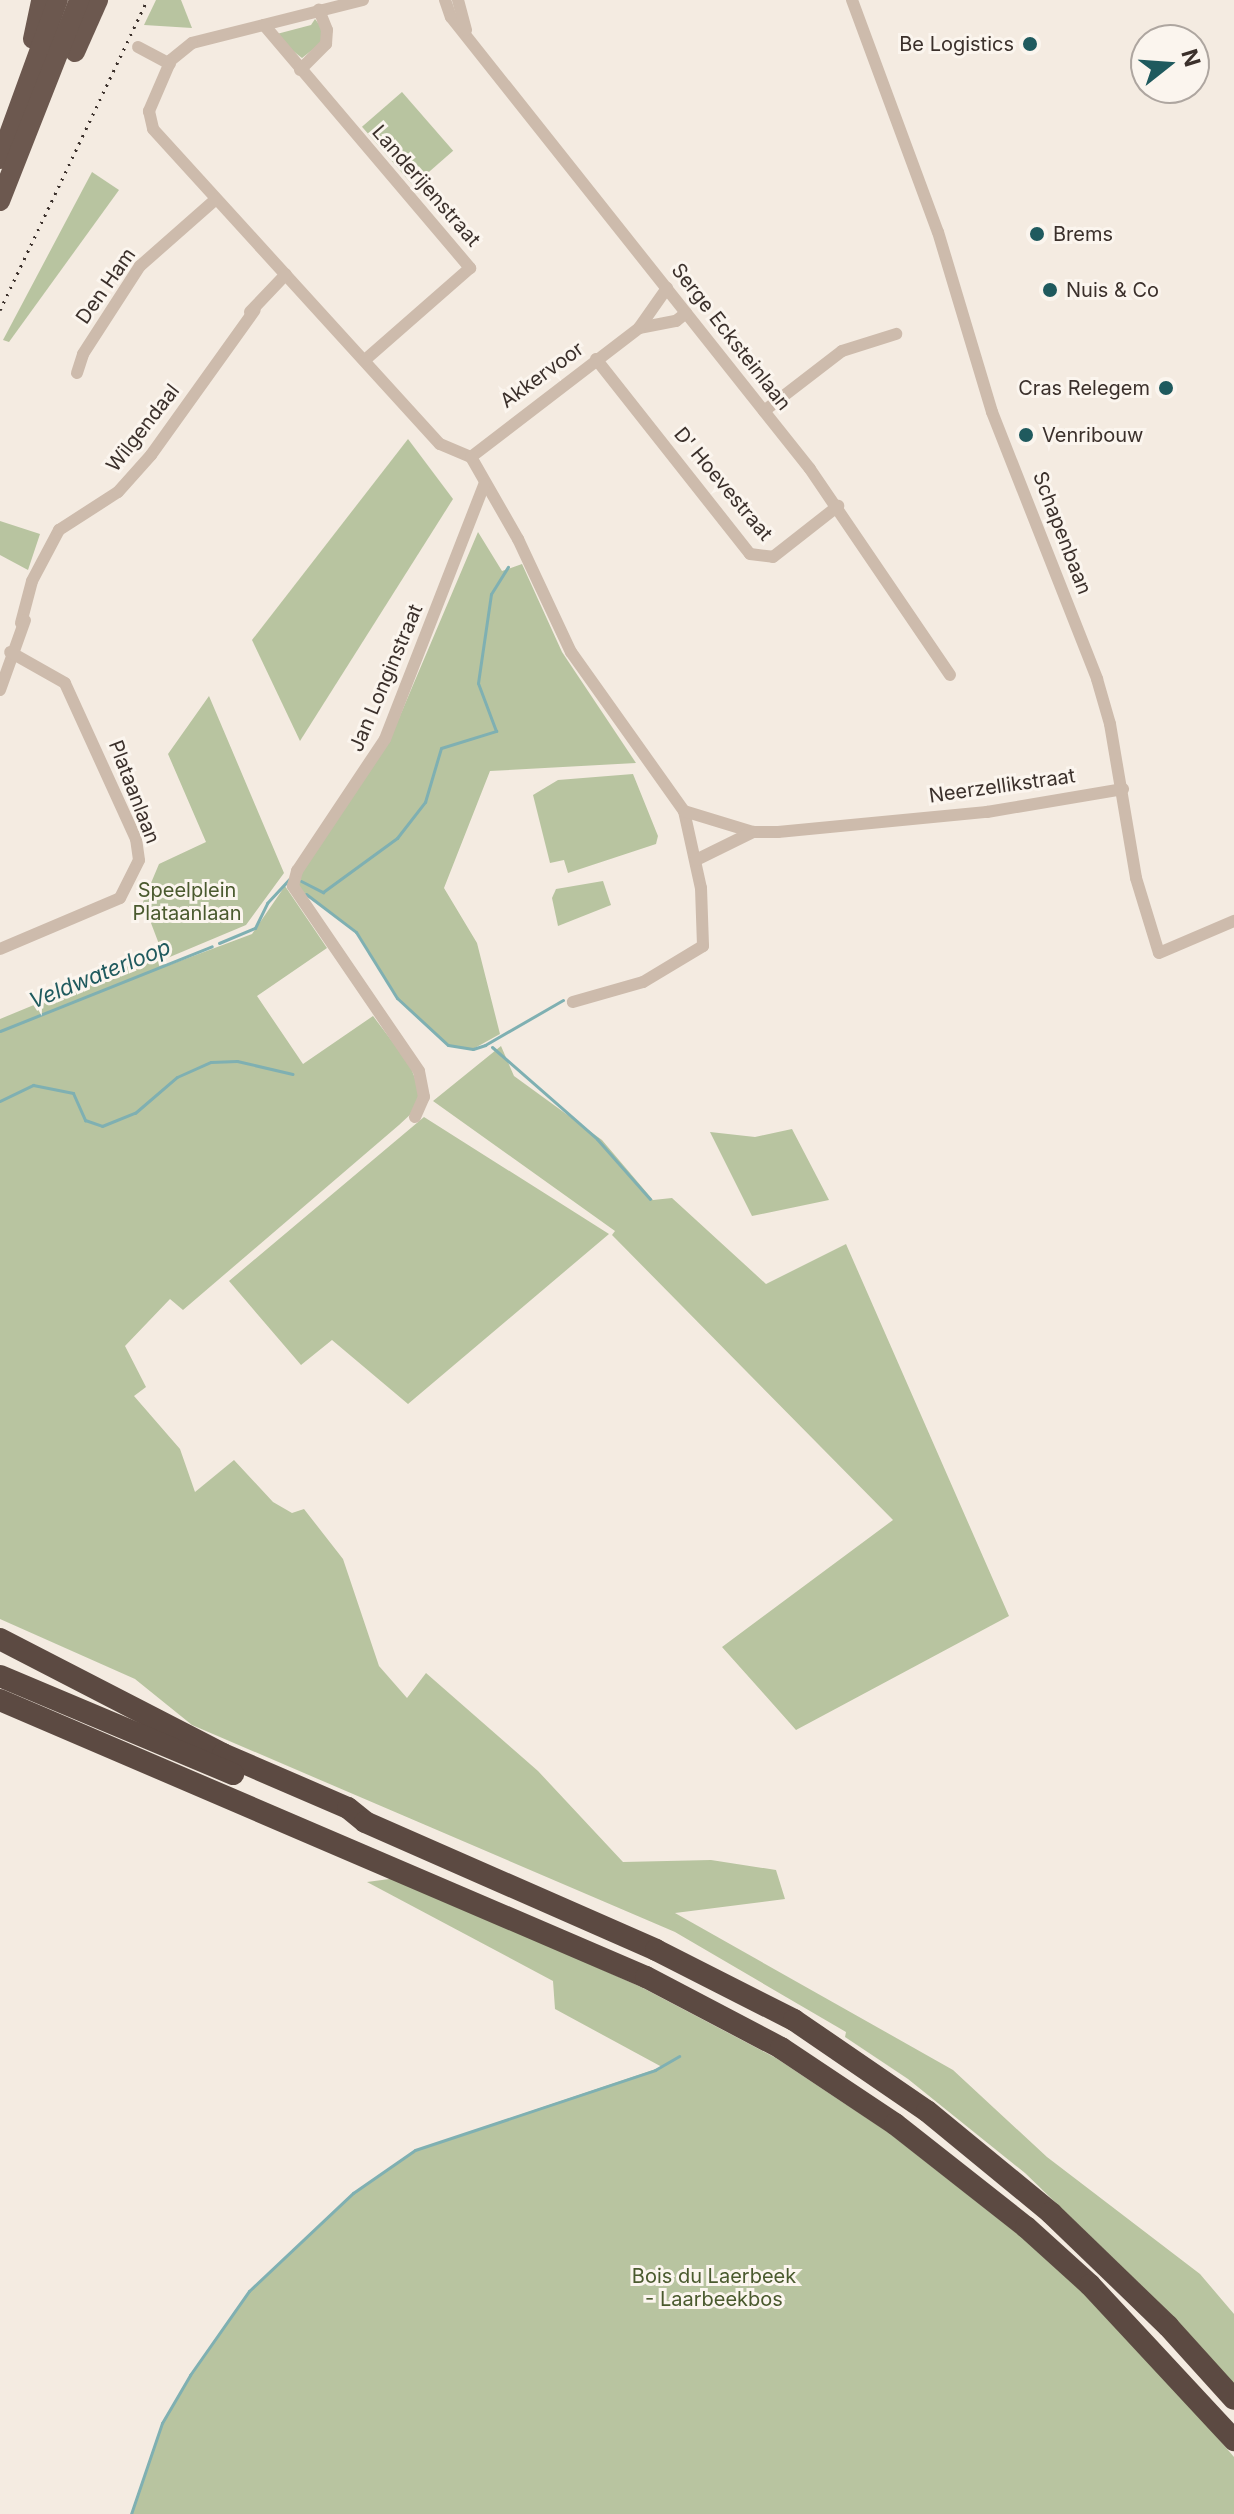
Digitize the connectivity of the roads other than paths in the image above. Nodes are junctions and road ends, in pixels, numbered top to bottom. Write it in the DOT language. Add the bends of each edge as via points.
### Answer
graph roads {
  1 [pos="41,0"];
  2 [pos="58,0"];
  3 [pos="79,0"];
  4 [pos="98,0"];
  5 [pos="363,0"];
  6 [pos="445,0"];
  7 [pos="458,0"];
  8 [pos="852,0"];
  9 [pos="319,10"];
  10 [pos="264,25"];
  11 [pos="467,33"];
  12 [pos="138,47"];
  13 [pos="170,64"];
  14 [pos="300,70"];
  15 [pos="30,85"];
  16 [pos="28,139"];
  17 [pos="0,159"];
  18 [pos="216,199"];
  19 [pos="0,201"];
  20 [pos="286,274"];
  21 [pos="667,288"];
  22 [pos="686,313"];
  23 [pos="639,328"];
  24 [pos="896,334"];
  25 [pos="596,359"];
  26 [pos="365,360"];
  27 [pos="77,373"];
  28 [pos="764,411"];
  29 [pos="471,457"];
  30 [pos="484,485"];
  31 [pos="838,506"];
  32 [pos="10,652"];
  33 [pos="1,674"];
  34 [pos="950,675"];
  35 [pos="0,690"];
  36 [pos="1123,789"];
  37 [pos="684,811"];
  38 [pos="753,832"];
  39 [pos="696,860"];
  40 [pos="1234,921"];
  41 [pos="0,949"];
  42 [pos="573,1002"];
  43 [pos="415,1117"];
  44 [pos="0,1639"];
  45 [pos="0,1676"];
  46 [pos="0,1700"];
  47 [pos="365,1822"];
  48 [pos="1234,2399"];
  49 [pos="1234,2440"];
  1 -- 15 [label="highway" via="27,63"];
  2 -- 15 [label="highway"];
  3 -- 16 [label="highway"];
  4 -- 16 [label="highway" via="46,120"];
  5 -- 9 [label="street"];
  6 -- 11 [label="street, Serge Ecksteinlaan" via="451,17"];
  7 -- 11 [label="street, Serge Ecksteinlaan"];
  8 -- 36 [label="street, Schapenbaan" via="938,232 992,412 1097,679"];
  9 -- 10 [label="street"];
  9 -- 14 [label="street" via="326,44"];
  10 -- 13 [label="street" via="192,43"];
  10 -- 14 [label="street, Landerijenstraat"];
  11 -- 21 [label="street, Serge Ecksteinlaan"];
  12 -- 13 [label="street"];
  13 -- 18 [label="street" via="151,100 153,129"];
  14 -- 26 [label="street, Landerijenstraat" via="470,268"];
  15 -- 17 [label="highway"];
  16 -- 19 [label="highway"];
  18 -- 20 [label="street"];
  18 -- 27 [label="street, Den Ham" via="140,266 83,354"];
  20 -- 26 [label="street"];
  20 -- 32 [label="street, Wilgendaal" via="126,483 102,505 59,530"];
  21 -- 22 [label="street, Serge Ecksteinlaan"];
  21 -- 23 [label="street, Akkervoor"];
  22 -- 23 [label="street, Akkervoor" via="676,321"];
  22 -- 28 [label="street, Serge Ecksteinlaan"];
  23 -- 25 [label="street, Akkervoor"];
  24 -- 28 [label="street" via="842,351"];
  25 -- 29 [label="street, Akkervoor"];
  25 -- 31 [label="street, D' Hoevestraat" via="750,554 773,557"];
  26 -- 29 [label="street" via="440,444"];
  28 -- 31 [label="street, Serge Ecksteinlaan"];
  29 -- 30 [label="street"];
  30 -- 37 [label="street" via="518,539 571,652"];
  30 -- 43 [label="street, Jan Longinstraat" via="385,739 305,858 293,886 419,1071 424,1097"];
  31 -- 34 [label="street, Serge Ecksteinlaan"];
  32 -- 33 [label="street, Wilgendaal"];
  32 -- 41 [label="street, Plataanlaan" via="65,683 136,839 139,860 120,898"];
  33 -- 35 [label="street, Wilgendaal"];
  36 -- 38 [label="street, Neerzellikstraat" via="987,812"];
  36 -- 40 [label="street, Schapenbaan" via="1136,878 1159,953"];
  37 -- 38 [label="street"];
  37 -- 39 [label="street"];
  38 -- 39 [label="street"];
  39 -- 42 [label="street" via="703,946 643,982"];
  44 -- 47 [label="highway" via="223,1754 348,1808"];
  45 -- 47 [label="highway" via="344,1820"];
  46 -- 49 [label="highway" via="646,1977 781,2048 907,2132 1026,2227 1109,2305"];
  47 -- 48 [label="highway" via="629,1938 794,2020 927,2111 1040,2204 1108,2266"];
}
